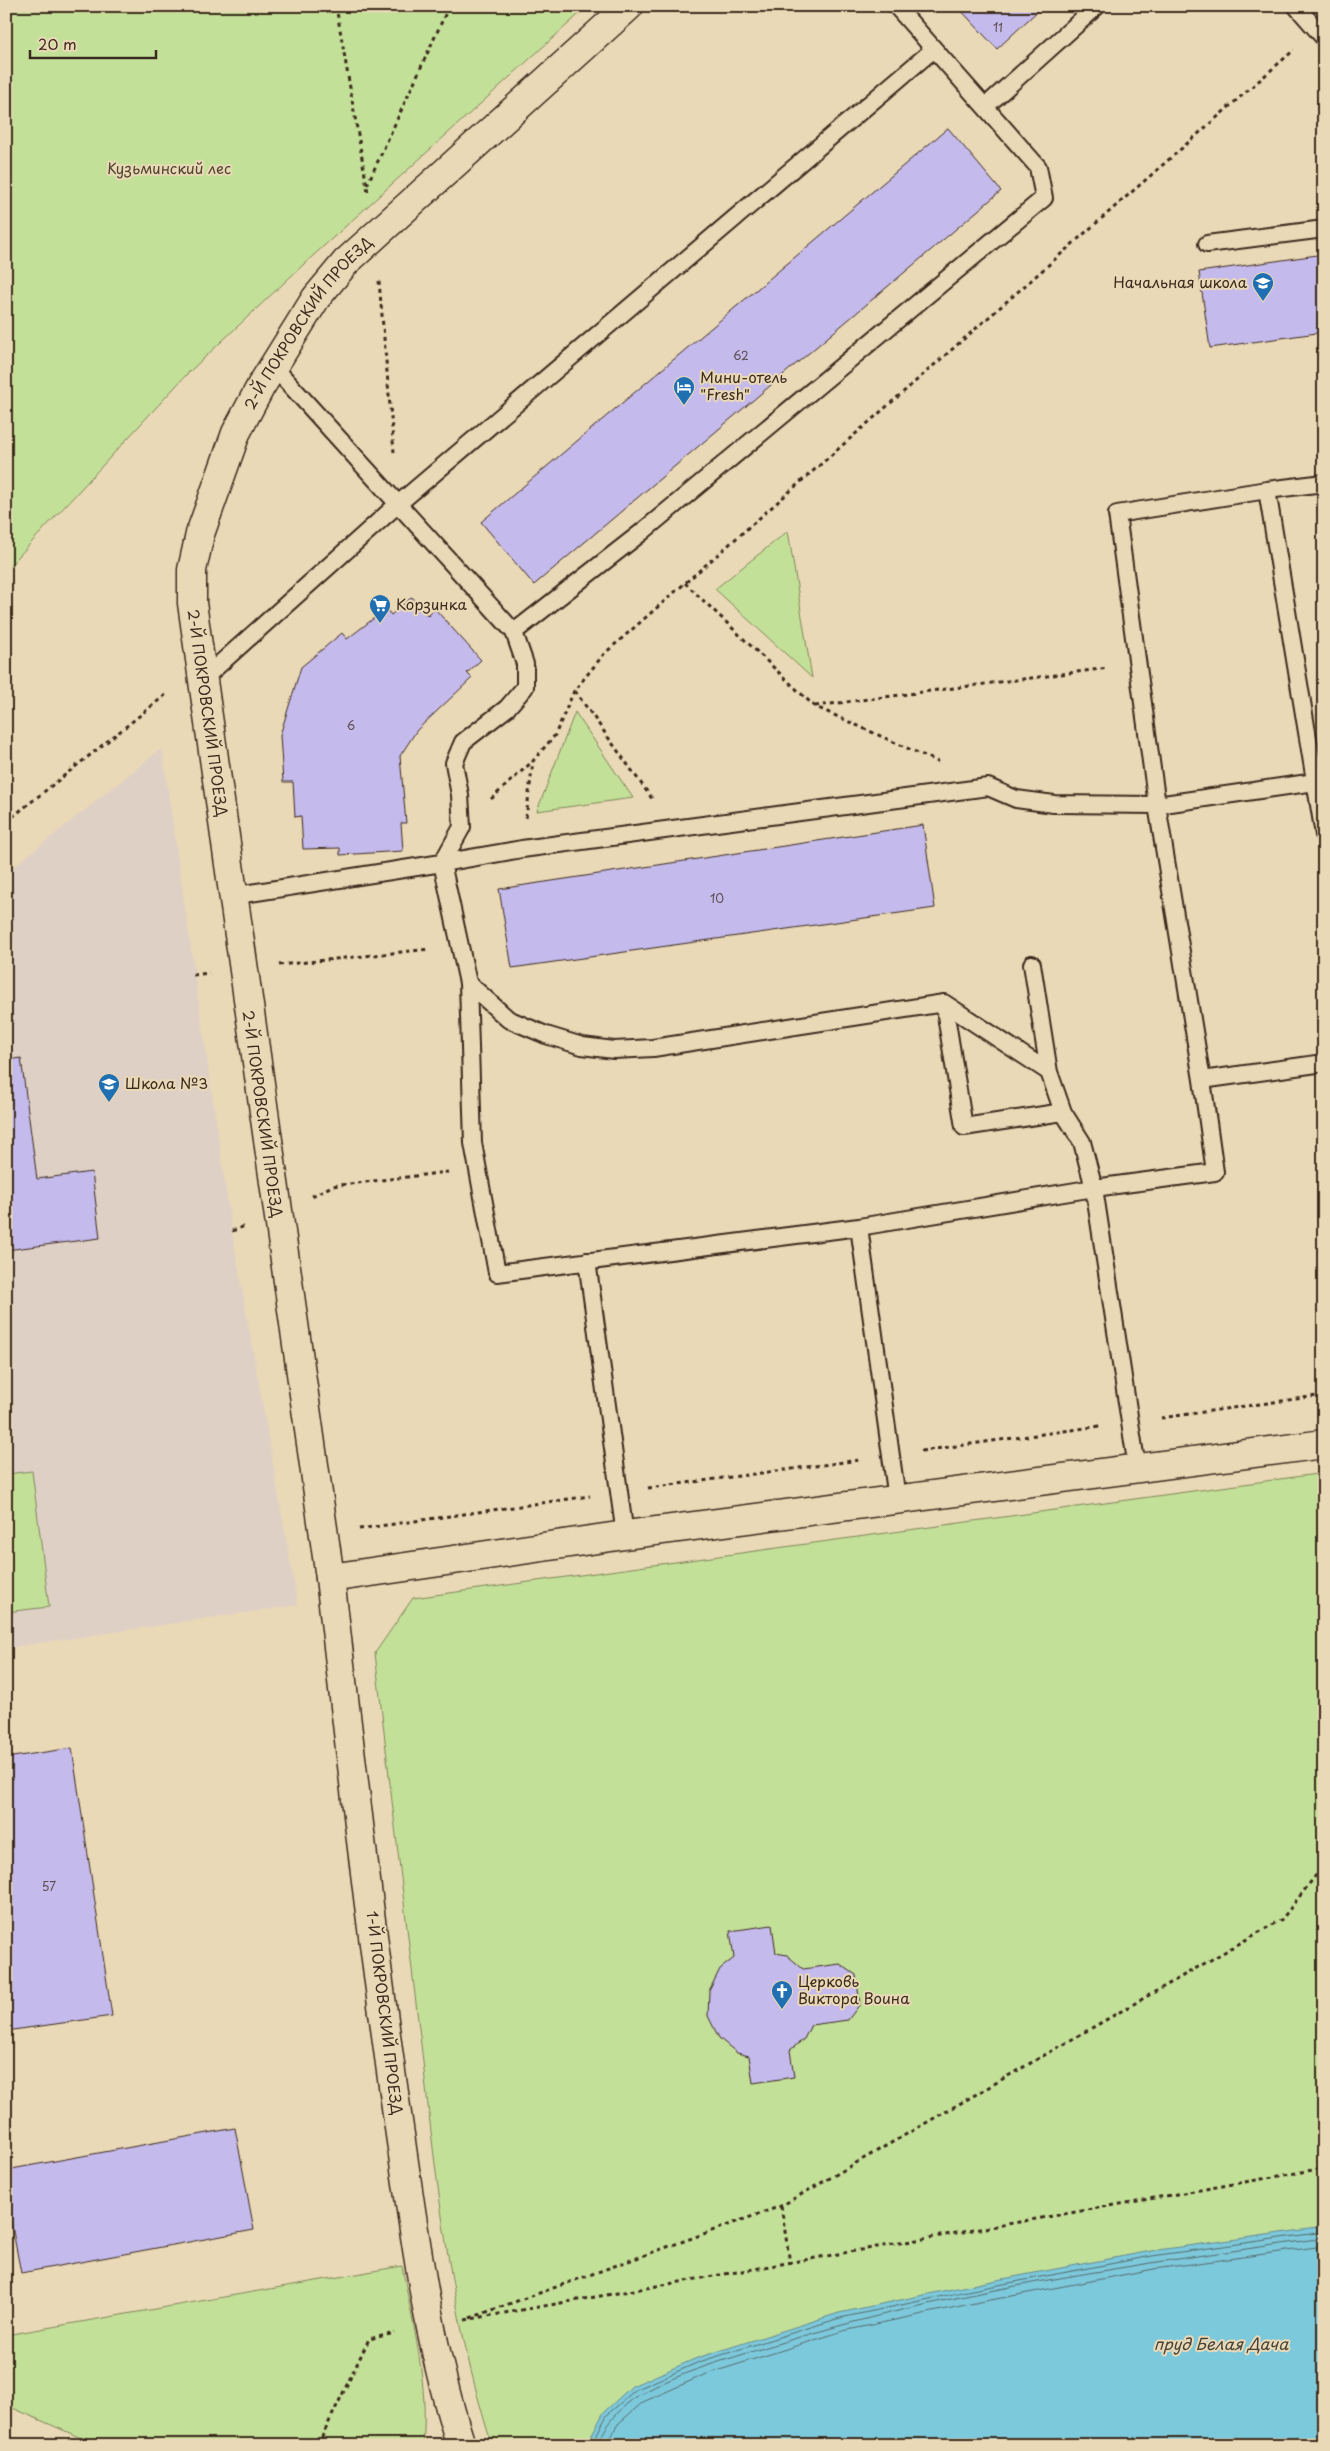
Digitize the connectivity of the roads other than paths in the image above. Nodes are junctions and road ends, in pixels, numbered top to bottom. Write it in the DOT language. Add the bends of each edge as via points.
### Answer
graph roads {
  1 [pos="629,6"];
  2 [pos="896,6"];
  3 [pos="1097,6"];
  4 [pos="1296,6"];
  5 [pos="1321,31"];
  6 [pos="934,49"];
  7 [pos="986,106"];
  8 [pos="1324,229"];
  9 [pos="1207,244"];
  10 [pos="274,366"];
  11 [pos="1324,483"];
  12 [pos="1267,490"];
  13 [pos="398,504"];
  14 [pos="514,632"];
  15 [pos="201,674"];
  16 [pos="1315,782"];
  17 [pos="1157,805"];
  18 [pos="1324,835"];
  19 [pos="442,863"];
  20 [pos="231,896"];
  21 [pos="1032,964"];
  22 [pos="468,983"];
  23 [pos="944,1003"];
  24 [pos="1324,1063"];
  25 [pos="1050,1072"];
  26 [pos="1202,1080"];
  27 [pos="1063,1112"];
  28 [pos="1094,1188"];
  29 [pos="859,1227"];
  30 [pos="587,1261"];
  31 [pos="1324,1444"];
  32 [pos="1137,1468"];
  33 [pos="897,1499"];
  34 [pos="625,1535"];
  35 [pos="330,1578"];
  36 [pos="461,2445"];
  1 -- 10 [label="street, 2-Й ПОКРОВСКИЙ ПРОЕЗД" via="346,262 316,298"];
  2 -- 6 [label="lane"];
  3 -- 7 [label="lane"];
  4 -- 5 [label="lane"];
  6 -- 7 [label="lane"];
  6 -- 13 [label="lane"];
  7 -- 14 [label="lane" via="1038,167 1044,198 642,532"];
  8 -- 9 [label="lane"];
  10 -- 13 [label="lane"];
  10 -- 15 [label="street, 2-Й ПОКРОВСКИЙ ПРОЕЗД" via="236,433 200,534 192,570 192,603"];
  11 -- 12 [label="lane"];
  12 -- 16 [label="lane"];
  12 -- 17 [label="lane" via="1118,514"];
  13 -- 14 [label="lane"];
  13 -- 15 [label="lane"];
  14 -- 19 [label="lane" via="525,664 525,687 506,708 463,742 454,763 462,827"];
  15 -- 20 [label="street, 2-Й ПОКРОВСКИЙ ПРОЕЗД"];
  16 -- 17 [label="lane"];
  16 -- 18 [label="lane"];
  17 -- 19 [label="lane" via="1054,804 1016,799 988,787 522,848"];
  17 -- 26 [label="lane"];
  19 -- 20 [label="lane"];
  19 -- 22 [label="lane"];
  20 -- 35 [label="street, 2-Й ПОКРОВСКИЙ ПРОЕЗД"];
  21 -- 25 [label="lane"];
  22 -- 23 [label="lane" via="508,1019 582,1046 614,1050 653,1048"];
  22 -- 30 [label="lane" via="473,1143 497,1273"];
  23 -- 25 [label="lane"];
  23 -- 27 [label="lane" via="964,1127"];
  24 -- 26 [label="lane"];
  25 -- 27 [label="lane"];
  26 -- 28 [label="lane" via="1214,1172"];
  27 -- 28 [label="lane" via="1082,1142"];
  28 -- 29 [label="lane"];
  28 -- 32 [label="lane"];
  29 -- 30 [label="lane"];
  29 -- 33 [label="lane"];
  30 -- 34 [label="lane"];
  31 -- 32 [label="street"];
  32 -- 33 [label="street"];
  33 -- 34 [label="street"];
  34 -- 35 [label="street"];
  35 -- 36 [label="street, 1-Й ПОКРОВСКИЙ ПРОЕЗД" via="416,2245 446,2400"];
}
